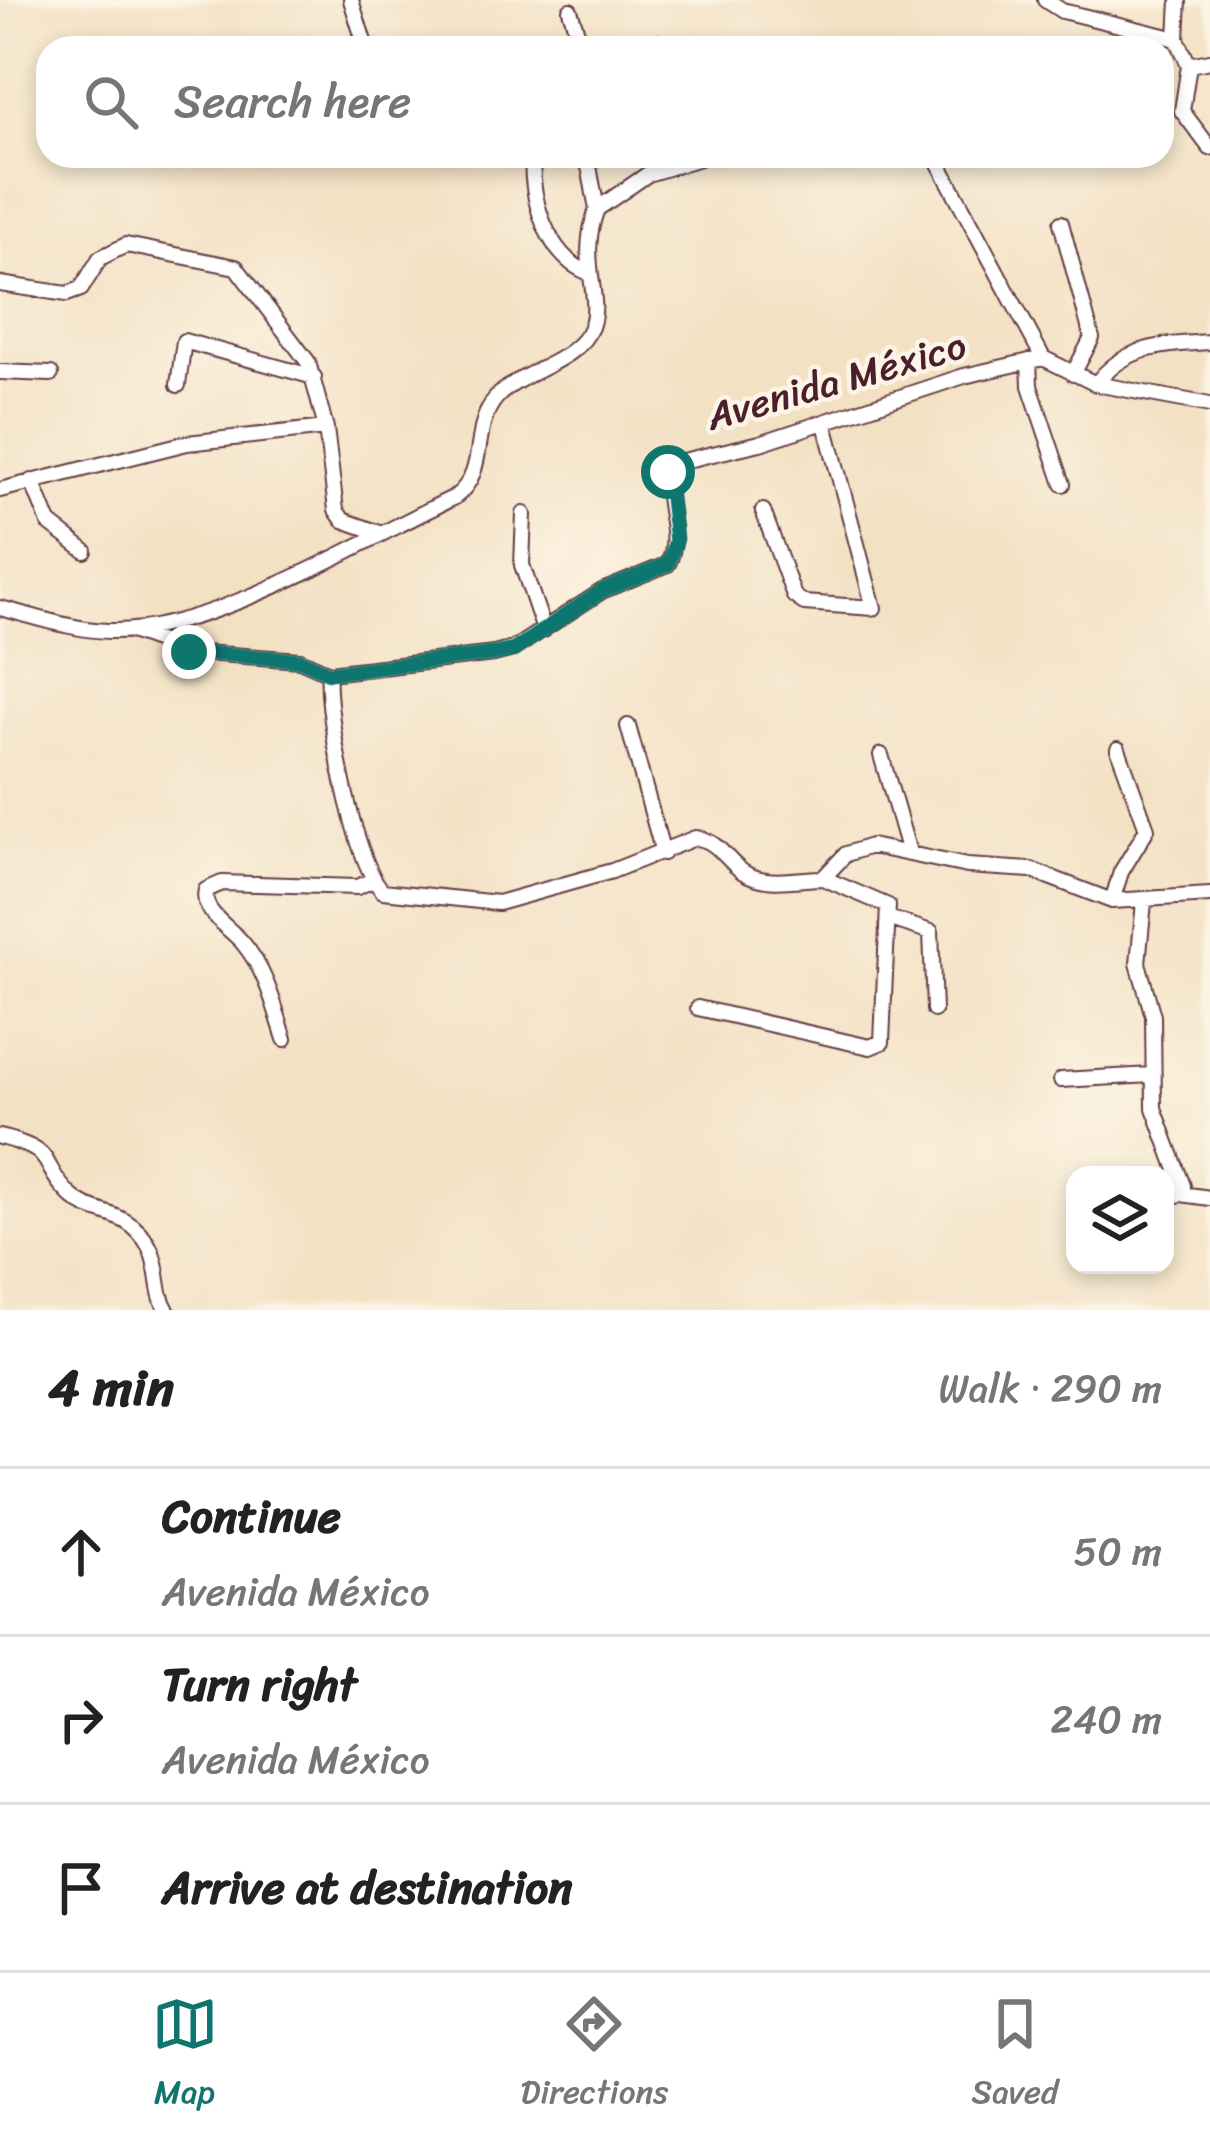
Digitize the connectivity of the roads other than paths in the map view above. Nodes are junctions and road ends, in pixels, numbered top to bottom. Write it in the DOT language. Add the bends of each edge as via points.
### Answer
graph roads {
  1 [pos="351,0"];
  2 [pos="1045,0"];
  3 [pos="1179,0"];
  4 [pos="570,10"];
  5 [pos="362,36"];
  6 [pos="578,36"];
  7 [pos="1165,36"];
  8 [pos="1174,38"];
  9 [pos="1177,39"];
  10 [pos="1210,61"];
  11 [pos="1189,65"];
  12 [pos="1210,148"];
  13 [pos="533,168"];
  14 [pos="589,168"];
  15 [pos="667,168"];
  16 [pos="941,168"];
  17 [pos="597,209"];
  18 [pos="1060,223"];
  19 [pos="587,272"];
  20 [pos="0,284"];
  21 [pos="1210,342"];
  22 [pos="1036,360"];
  23 [pos="0,372"];
  24 [pos="51,374"];
  25 [pos="1073,374"];
  26 [pos="314,377"];
  27 [pos="1096,384"];
  28 [pos="178,386"];
  29 [pos="1210,405"];
  30 [pos="825,424"];
  31 [pos="326,428"];
  32 [pos="32,482"];
  33 [pos="1063,484"];
  34 [pos="0,490"];
  35 [pos="763,511"];
  36 [pos="524,514"];
  37 [pos="380,533"];
  38 [pos="85,551"];
  39 [pos="0,608"];
  40 [pos="544,630"];
  41 [pos="131,631"];
  42 [pos="329,673"];
  43 [pos="628,726"];
  44 [pos="1118,749"];
  45 [pos="880,755"];
  46 [pos="908,849"];
  47 [pos="663,853"];
  48 [pos="824,878"];
  49 [pos="371,881"];
  50 [pos="1210,896"];
  51 [pos="1112,901"];
  52 [pos="1144,902"];
  53 [pos="891,919"];
  54 [pos="698,1008"];
  55 [pos="934,1010"];
  56 [pos="285,1039"];
  57 [pos="1152,1075"];
  58 [pos="1061,1080"];
  59 [pos="0,1137"];
  60 [pos="1176,1193"];
  61 [pos="1210,1198"];
  62 [pos="167,1310"];
  1 -- 5 [label="street"];
  2 -- 7 [label="street"];
  3 -- 9 [label="street"];
  4 -- 6 [label="street"];
  8 -- 9 [label="street"];
  9 -- 11 [label="street"];
  10 -- 11 [label="street"];
  11 -- 12 [label="street" via="1182,111"];
  13 -- 19 [label="street" via="541,213 570,266"];
  14 -- 17 [label="street"];
  15 -- 17 [label="street"];
  16 -- 22 [label="street"];
  17 -- 19 [label="street"];
  18 -- 25 [label="street" via="1092,338"];
  19 -- 37 [label="street" via="595,316 584,340 497,396 466,488"];
  20 -- 26 [label="street" via="67,294 81,289 100,258 126,245 236,267"];
  21 -- 27 [label="street" via="1123,356"];
  22 -- 25 [label="street"];
  22 -- 30 [label="street, Avenida México"];
  22 -- 33 [label="street" via="1030,386"];
  23 -- 24 [label="street"];
  25 -- 27 [label="street"];
  26 -- 28 [label="street" via="184,341"];
  26 -- 31 [label="street"];
  27 -- 29 [label="street"];
  30 -- 35 [label="street" via="874,608 794,596"];
  30 -- 40 [label="street, Avenida México" via="674,463 667,486 676,541 668,564 602,591"];
  31 -- 32 [label="street" via="187,443"];
  31 -- 37 [label="street" via="336,510"];
  32 -- 34 [label="street"];
  32 -- 38 [label="street" via="49,523"];
  36 -- 40 [label="street" via="522,565"];
  37 -- 41 [label="street" via="196,616"];
  39 -- 41 [label="street"];
  40 -- 42 [label="street, Avenida México" via="494,654"];
  41 -- 42 [label="street, Avenida México" via="189,652 300,660"];
  42 -- 49 [label="street" via="352,826"];
  43 -- 47 [label="street"];
  44 -- 51 [label="street" via="1147,830"];
  45 -- 46 [label="street"];
  46 -- 48 [label="street" via="863,846"];
  46 -- 51 [label="street" via="954,864 1030,870"];
  47 -- 48 [label="street" via="705,838 756,878"];
  47 -- 49 [label="street" via="498,904 400,896"];
  48 -- 53 [label="street" via="881,900"];
  49 -- 56 [label="street" via="206,890 208,909 264,974"];
  50 -- 52 [label="street"];
  51 -- 52 [label="street"];
  52 -- 57 [label="street" via="1138,964 1153,1016"];
  53 -- 54 [label="street" via="877,1046"];
  53 -- 55 [label="street" via="931,932"];
  57 -- 58 [label="street"];
  57 -- 60 [label="street"];
  59 -- 62 [label="street" via="37,1149 69,1195 138,1231"];
  60 -- 61 [label="street"];
}
